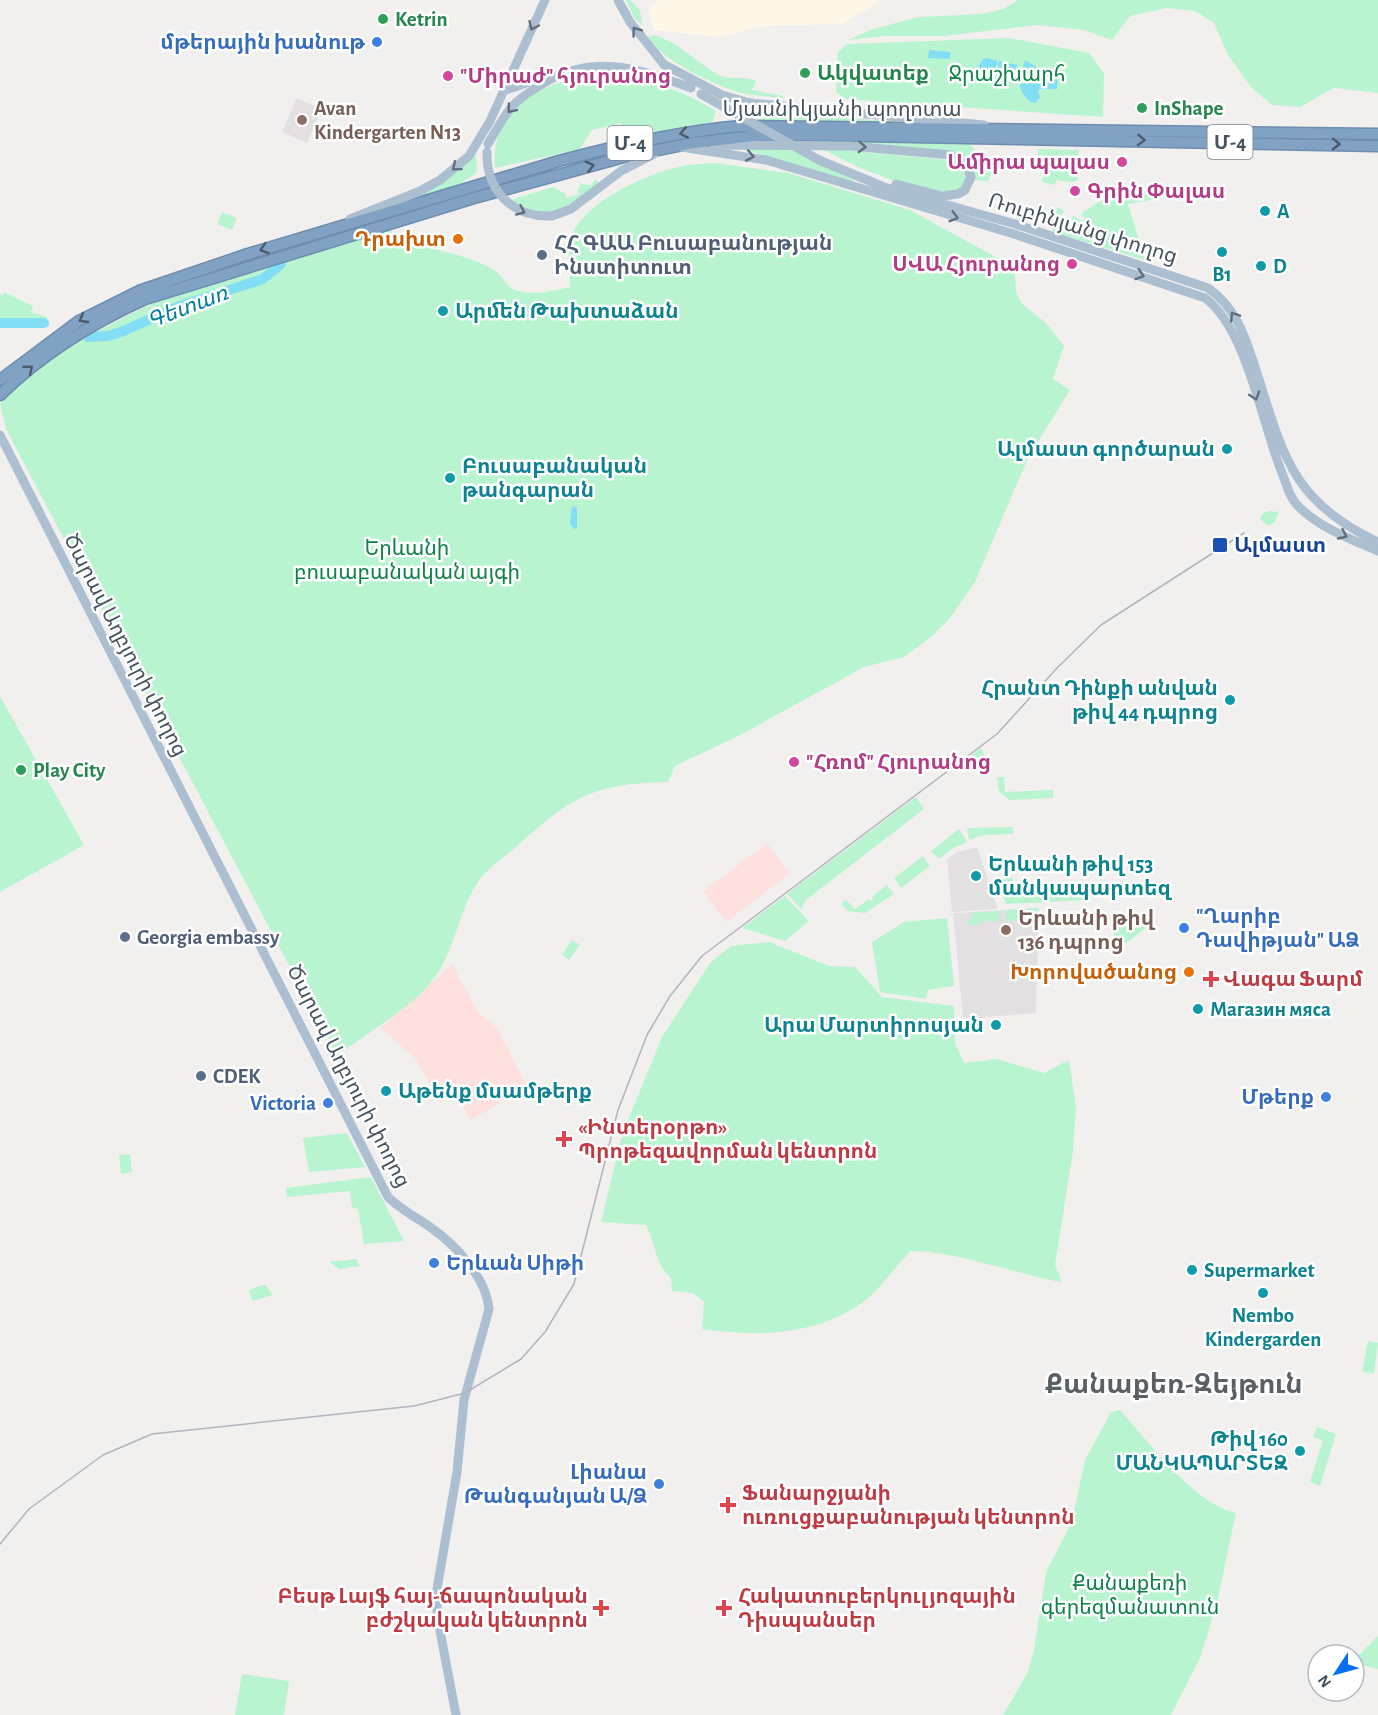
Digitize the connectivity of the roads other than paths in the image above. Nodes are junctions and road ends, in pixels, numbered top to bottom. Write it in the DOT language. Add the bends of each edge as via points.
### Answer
graph roads {
  1 [pos="546,0"];
  2 [pos="619,2"];
  3 [pos="663,64"];
  4 [pos="544,82"];
  5 [pos="691,88"];
  6 [pos="503,91"];
  7 [pos="490,121"];
  8 [pos="1019,129"];
  9 [pos="1378,134"];
  10 [pos="693,143"];
  11 [pos="671,146"];
  12 [pos="1378,146"];
  13 [pos="487,148"];
  14 [pos="853,176"];
  15 [pos="320,232"];
  16 [pos="0,380"];
  17 [pos="0,395"];
  18 [pos="0,435"];
  19 [pos="1302,483"];
  20 [pos="1289,492"];
  21 [pos="1311,497"];
  22 [pos="1299,507"];
  23 [pos="1378,542"];
  24 [pos="1378,551"];
  25 [pos="456,1715"];
  1 -- 6 [label="main road, one-way"];
  3 -- 2 [label="main road, one-way"];
  3 -- 5 [label="main road, Ռուբինյանց փողոց"];
  3 -- 8 [label="main road" via="722,95 750,103"];
  4 -- 5 [label="main road" via="589,65 651,74"];
  4 -- 6 [label="main road" via="529,82"];
  4 -- 13 [label="main road, one-way" via="512,107"];
  5 -- 14 [label="main road, Ռուբինյանց փողոց, bridge"];
  6 -- 7 [label="main road"];
  7 -- 13 [label="main road"];
  7 -- 15 [label="main road, one-way" via="469,156 440,180"];
  8 -- 9 [label="highway, Մյասնիկյանի պողոտա / Մ-4"];
  8 -- 15 [label="highway, Մյասնիկյանի պողոտա / Մ-4, one-way" via="703,129 581,155"];
  10 -- 11 [label="highway, Մյասնիկյանի պողոտա / Մ-4"];
  10 -- 12 [label="highway, Մյասնիկյանի պողոտա / Մ-4, one-way" via="812,135"];
  10 -- 14 [label="main road, one-way" via="850,146 951,155 965,163 971,177 965,190 942,196"];
  13 -- 11 [label="main road, one-way, bridge" via="486,163 492,184 503,200 525,213 552,216 571,209 621,171"];
  17 -- 11 [label="highway, Մյասնիկյանի պողոտա / Մ-4, one-way" via="60,346 118,311 198,281 551,176"];
  11 -- 20 [label="main road, Ռուբինյանց փողոց, one-way" via="746,155 808,172 1014,234 1205,298 1220,312 1237,340"];
  19 -- 14 [label="main road, Ռուբինյանց փողոց, one-way" via="1281,446 1241,327 1208,288"];
  15 -- 16 [label="highway, Մ-4, one-way" via="196,270 121,299 62,332"];
  18 -- 25 [label="main road, Ծարավ Աղբյուրի փողոց" via="388,1197 451,1244 488,1294 489,1309 464,1400 457,1472 437,1589 437,1615"];
  19 -- 20 [label="main road"];
  19 -- 21 [label="main road, Ռուբինյանց փողոց"];
  20 -- 22 [label="main road, Ռուբինյանց փողոց"];
  21 -- 22 [label="main road"];
  21 -- 23 [label="main road, Ռուբինյանց փողոց" via="1338,521"];
  22 -- 24 [label="main road, Ռուբինյանց փողոց, one-way" via="1328,528"];
}
